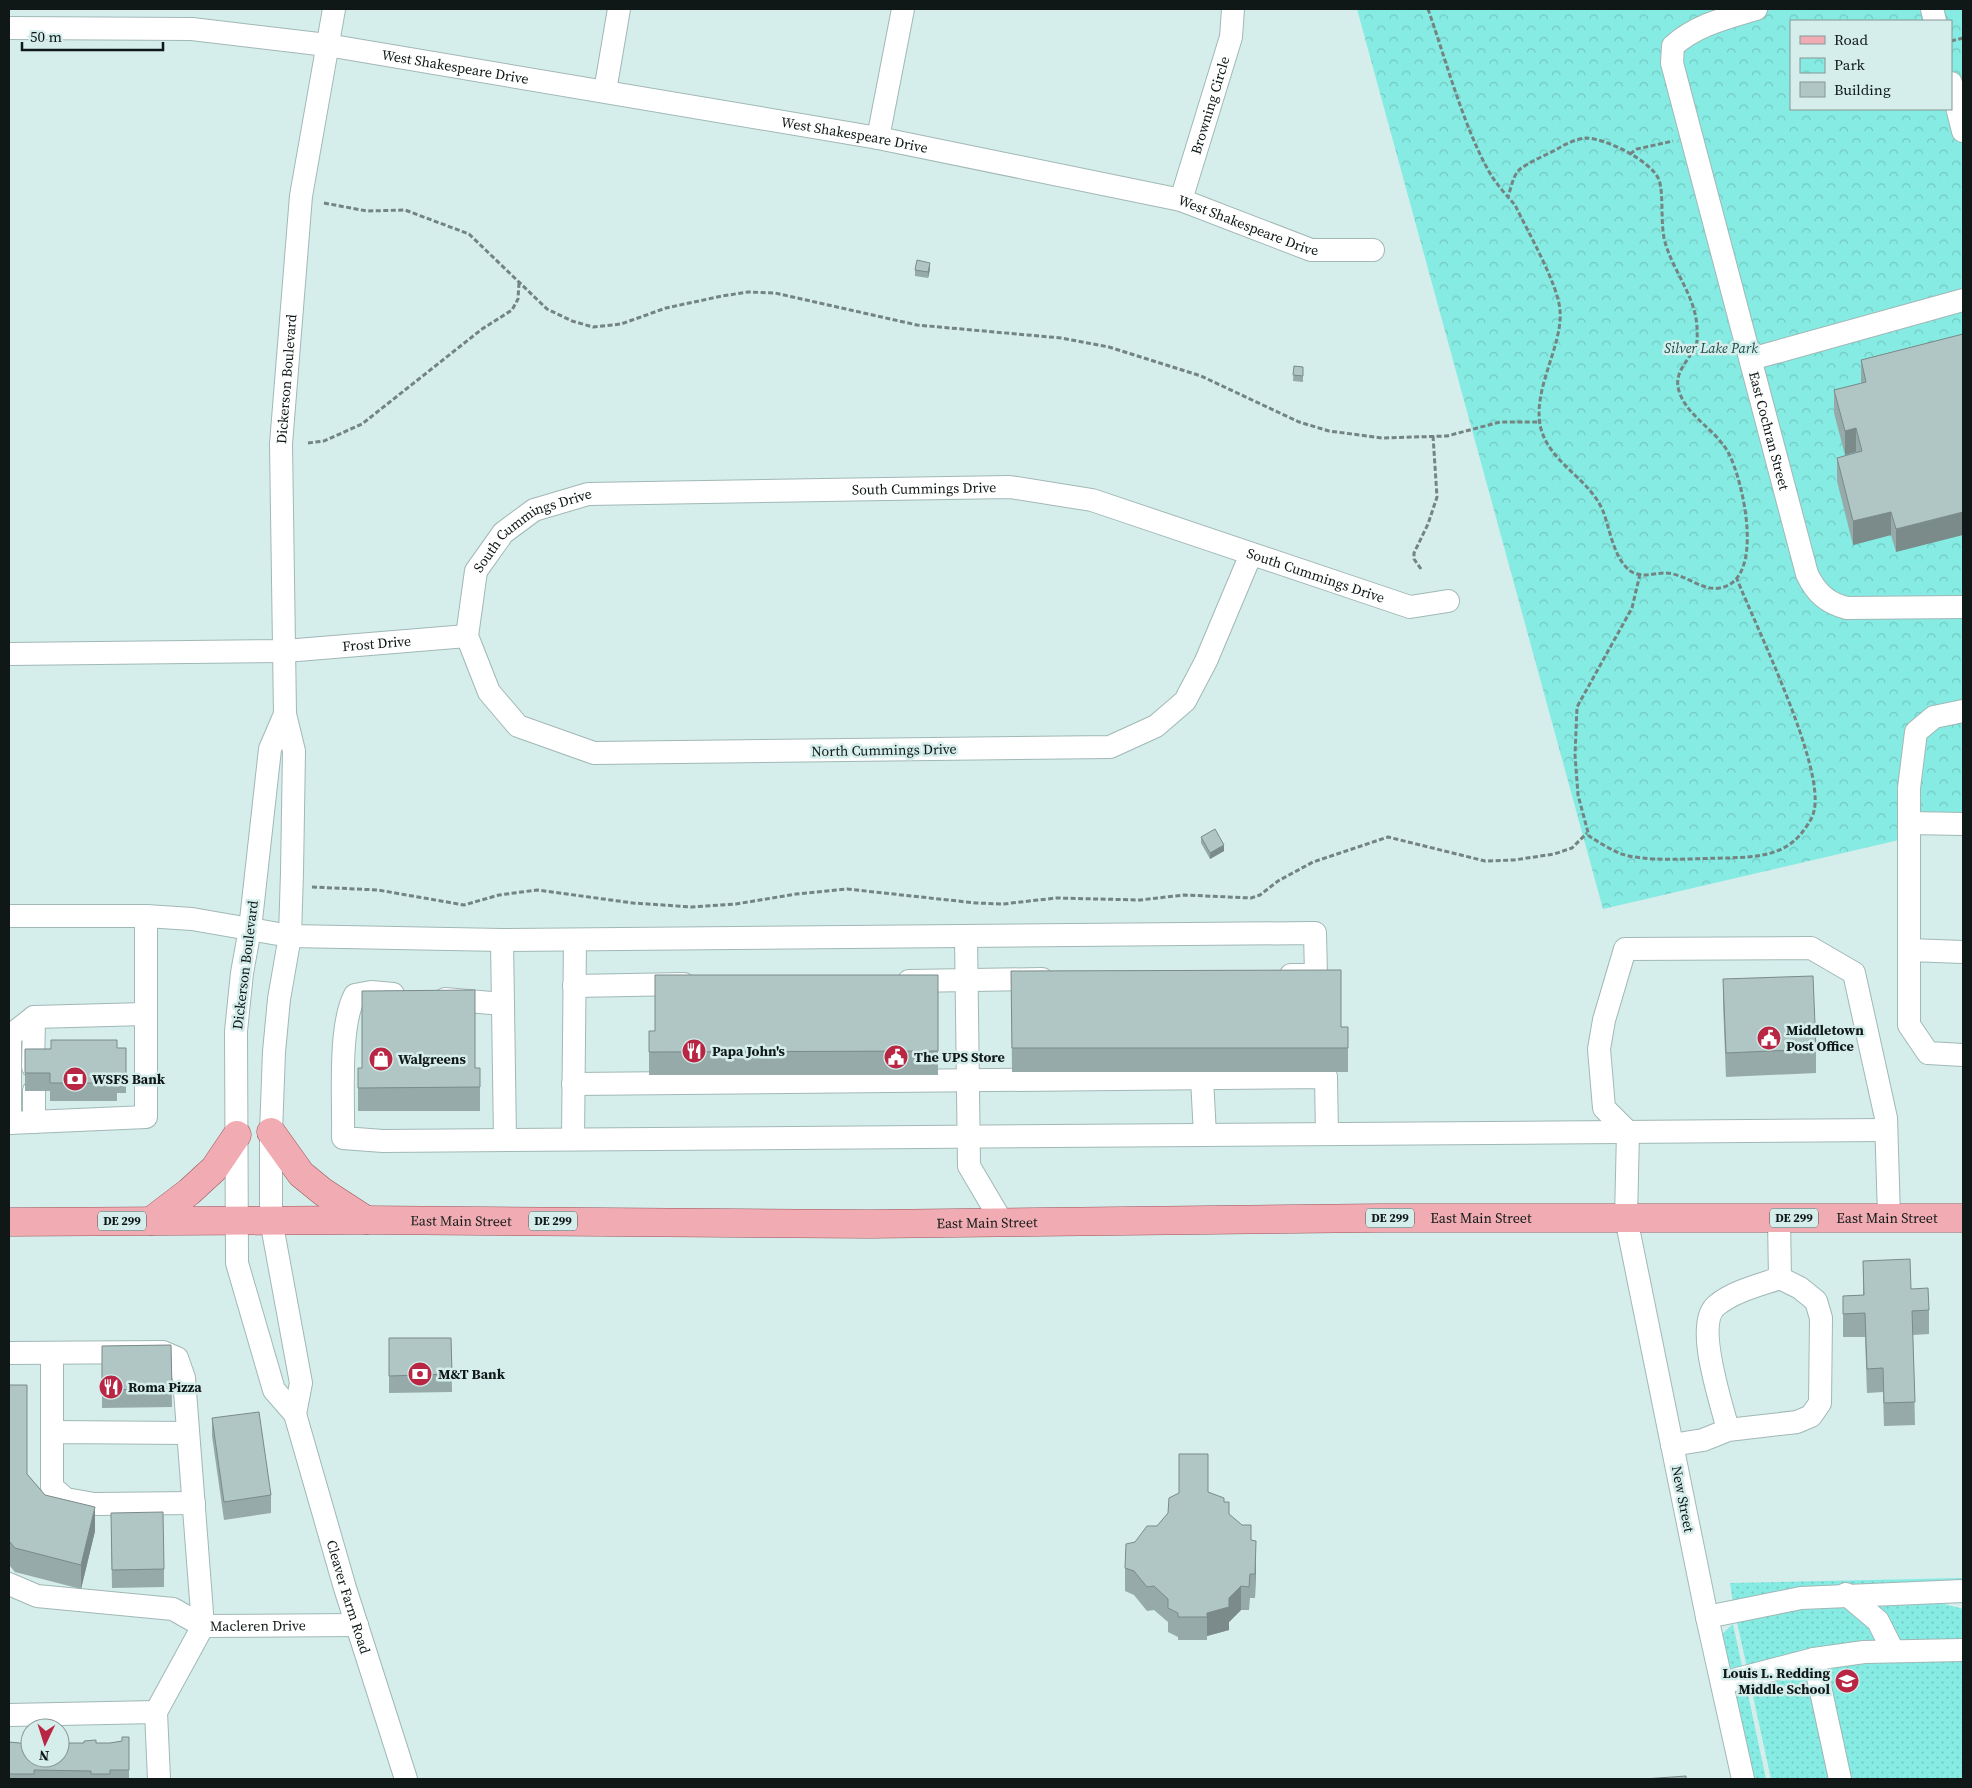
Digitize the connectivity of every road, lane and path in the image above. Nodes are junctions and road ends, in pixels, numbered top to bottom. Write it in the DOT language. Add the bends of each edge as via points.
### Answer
graph roads {
  1 [pos="334,9"];
  2 [pos="619,9"];
  3 [pos="903,9"];
  4 [pos="1234,9"];
  5 [pos="1428,9"];
  6 [pos="1756,9"];
  7 [pos="72,18"];
  8 [pos="9,28"];
  9 [pos="327,45"];
  10 [pos="1952,87"];
  11 [pos="605,91"];
  12 [pos="1963,130"];
  13 [pos="1690,136"];
  14 [pos="878,138"];
  15 [pos="1630,154"];
  16 [pos="1508,196"];
  17 [pos="1182,200"];
  18 [pos="324,203"];
  19 [pos="1372,250"];
  20 [pos="519,283"];
  21 [pos="1963,300"];
  22 [pos="1751,359"];
  23 [pos="1540,422"];
  24 [pos="1433,436"];
  25 [pos="308,443"];
  26 [pos="1251,554"];
  27 [pos="1421,569"];
  28 [pos="1640,574"];
  29 [pos="1737,579"];
  30 [pos="1448,601"];
  31 [pos="1963,607"];
  32 [pos="467,636"];
  33 [pos="285,651"];
  34 [pos="9,654"];
  35 [pos="1963,712"];
  36 [pos="285,714"];
  37 [pos="1909,823"];
  38 [pos="1963,824"];
  39 [pos="1587,833"];
  40 [pos="292,872"];
  41 [pos="9,916"];
  42 [pos="146,916"];
  43 [pos="250,929"];
  44 [pos="290,936"];
  45 [pos="966,936"];
  46 [pos="502,940"];
  47 [pos="574,940"];
  48 [pos="1909,950"];
  49 [pos="1963,952"];
  50 [pos="1266,976"];
  51 [pos="1066,978"];
  52 [pos="966,980"];
  53 [pos="888,981"];
  54 [pos="702,984"];
  55 [pos="574,986"];
  56 [pos="503,1004"];
  57 [pos="146,1014"];
  58 [pos="34,1017"];
  59 [pos="1963,1055"];
  60 [pos="34,1067"];
  61 [pos="1202,1078"];
  62 [pos="967,1081"];
  63 [pos="573,1084"];
  64 [pos="34,1091"];
  65 [pos="9,1122"];
  66 [pos="34,1122"];
  67 [pos="1886,1130"];
  68 [pos="271,1132"];
  69 [pos="1628,1132"];
  70 [pos="1327,1134"];
  71 [pos="237,1135"];
  72 [pos="1205,1135"];
  73 [pos="967,1136"];
  74 [pos="505,1139"];
  75 [pos="572,1139"];
  76 [pos="1889,1216"];
  77 [pos="1626,1218"];
  78 [pos="1963,1218"];
  79 [pos="1779,1219"];
  80 [pos="236,1220"];
  81 [pos="271,1220"];
  82 [pos="366,1220"];
  83 [pos="151,1221"];
  84 [pos="9,1222"];
  85 [pos="1002,1222"];
  86 [pos="1780,1278"];
  87 [pos="9,1353"];
  88 [pos="52,1353"];
  89 [pos="296,1414"];
  90 [pos="1728,1430"];
  91 [pos="52,1432"];
  92 [pos="188,1433"];
  93 [pos="1672,1445"];
  94 [pos="194,1503"];
  95 [pos="9,1584"];
  96 [pos="1963,1591"];
  97 [pos="1846,1594"];
  98 [pos="1707,1617"];
  99 [pos="357,1625"];
  100 [pos="203,1626"];
  101 [pos="1963,1650"];
  102 [pos="1893,1651"];
  103 [pos="1814,1659"];
  104 [pos="1722,1683"];
  105 [pos="156,1712"];
  106 [pos="9,1715"];
  107 [pos="159,1779"];
  108 [pos="406,1779"];
  109 [pos="1743,1779"];
  110 [pos="1840,1779"];
  1 -- 9 [label="street, Dickerson Boulevard"];
  2 -- 11 [label="street"];
  3 -- 14 [label="street"];
  4 -- 17 [label="street, Browning Circle" via="1231,37"];
  5 -- 16 [label="path" via="1478,146 1492,176"];
  6 -- 13 [label="street, East Cochran Street" via="1709,23 1684,36 1673,46 1672,63"];
  7 -- 8 [label="street, West Shakespeare Drive"];
  7 -- 9 [label="street, West Shakespeare Drive"];
  9 -- 11 [label="street, West Shakespeare Drive"];
  9 -- 33 [label="street, Dickerson Boulevard" via="301,196 281,444"];
  10 -- 12 [label="street"];
  11 -- 14 [label="street, West Shakespeare Drive"];
  13 -- 15 [label="path" via="1637,149"];
  13 -- 22 [label="street, East Cochran Street"];
  14 -- 17 [label="street, West Shakespeare Drive"];
  15 -- 16 [label="path" via="1592,139 1567,143 1518,171"];
  15 -- 29 [label="path" via="1649,166 1659,180 1665,242 1697,315 1697,342 1677,378 1685,405 1728,450 1737,474 1748,546"];
  16 -- 23 [label="path" via="1556,294 1561,312 1544,381"];
  17 -- 19 [label="street, West Shakespeare Drive" via="1311,250"];
  18 -- 20 [label="path" via="367,211 405,210 469,234"];
  20 -- 24 [label="path" via="547,309 572,322 593,327 621,324 666,308 748,292 775,293 917,325 1061,338 1109,347 1201,376 1298,422 1329,431 1382,438"];
  20 -- 25 [label="path" via="518,300 512,310 482,329 362,424 324,442"];
  21 -- 22 [label="street"];
  22 -- 31 [label="street, East Cochran Street" via="1802,560 1822,598 1847,608"];
  23 -- 24 [label="path" via="1500,422 1447,436"];
  23 -- 28 [label="path" via="1550,451 1593,493 1602,508 1622,563"];
  24 -- 27 [label="path" via="1437,497 1414,552 1414,559"];
  26 -- 30 [label="street, South Cummings Drive" via="1410,608"];
  26 -- 32 [label="street, South Cummings Drive" via="1092,500 1010,487 588,494 534,510 503,533 476,571"];
  26 -- 32 [label="street, North Cummings Drive" via="1206,661 1185,701 1156,726 1110,747 594,753 518,726 489,692"];
  28 -- 29 [label="path" via="1666,573 1706,588 1720,588"];
  28 -- 39 [label="path" via="1632,608 1577,707 1574,723 1578,795"];
  29 -- 39 [label="path" via="1798,725 1814,780 1814,812 1808,825 1788,848 1771,854 1741,857 1646,857 1620,853"];
  32 -- 33 [label="street, Frost Drive"];
  33 -- 34 [label="street, Frost Drive"];
  33 -- 36 [label="street, Dickerson Boulevard"];
  35 -- 37 [label="street" via="1934,717 1916,732 1909,788"];
  36 -- 40 [label="street, Dickerson Boulevard" via="294,751"];
  36 -- 43 [label="street, Dickerson Boulevard" via="270,749"];
  37 -- 38 [label="street"];
  37 -- 48 [label="street"];
  39 -- 40 [label="path" via="1572,848 1554,854 1485,861 1388,837 1313,862 1251,898 1184,895 1140,900 1056,898 994,904 847,889 692,907 537,890 464,906 378,890 307,886 311,875"];
  40 -- 44 [label="street, Dickerson Boulevard"];
  41 -- 42 [label="street"];
  42 -- 43 [label="street" via="192,919"];
  42 -- 57 [label="street"];
  43 -- 44 [label="street"];
  43 -- 71 [label="street, Dickerson Boulevard" via="236,1031"];
  44 -- 46 [label="street"];
  44 -- 68 [label="street, Dickerson Boulevard" via="279,999"];
  45 -- 47 [label="street"];
  45 -- 50 [label="street" via="1315,933 1316,975"];
  45 -- 52 [label="street"];
  46 -- 47 [label="street"];
  46 -- 56 [label="street"];
  47 -- 55 [label="street"];
  48 -- 49 [label="street"];
  48 -- 59 [label="street" via="1909,1025 1928,1053"];
  51 -- 52 [label="street"];
  52 -- 53 [label="street"];
  52 -- 62 [label="street"];
  54 -- 55 [label="street"];
  55 -- 63 [label="street"];
  56 -- 74 [label="street"];
  56 -- 74 [label="street" via="371,992 355,995 349,1007 345,1040 343,1138 383,1141"];
  57 -- 58 [label="street"];
  57 -- 66 [label="street" via="146,1117"];
  58 -- 60 [label="street"];
  58 -- 65 [label="street" via="10,1036"];
  61 -- 62 [label="street"];
  61 -- 70 [label="street" via="1326,1077"];
  61 -- 72 [label="street"];
  62 -- 63 [label="street"];
  62 -- 73 [label="street"];
  63 -- 75 [label="street"];
  64 -- 66 [label="street"];
  65 -- 66 [label="street"];
  67 -- 69 [label="street"];
  67 -- 69 [label="street" via="1854,973 1811,948 1624,949 1599,1048 1604,1108"];
  67 -- 76 [label="street"];
  68 -- 81 [label="street, Dickerson Boulevard"];
  68 -- 82 [label="main road" via="301,1174"];
  69 -- 70 [label="street"];
  69 -- 77 [label="street, New Street"];
  70 -- 72 [label="street"];
  71 -- 80 [label="street, Dickerson Boulevard"];
  71 -- 83 [label="main road" via="214,1169"];
  72 -- 73 [label="street"];
  73 -- 75 [label="street"];
  73 -- 85 [label="street" via="969,1166"];
  74 -- 75 [label="street"];
  76 -- 78 [label="main road, East Main Street / DE 299"];
  76 -- 79 [label="main road, East Main Street / DE 299"];
  77 -- 79 [label="main road, East Main Street / DE 299"];
  77 -- 85 [label="main road, East Main Street / DE 299"];
  77 -- 93 [label="street, New Street"];
  79 -- 86 [label="street"];
  80 -- 81 [label="main road, East Main Street / DE 299"];
  80 -- 83 [label="main road, East Main Street / DE 299"];
  80 -- 89 [label="street, Cleaver Farm Road" via="237,1263 274,1390"];
  81 -- 82 [label="main road, East Main Street / DE 299"];
  81 -- 89 [label="street, Cleaver Farm Road" via="301,1383"];
  82 -- 85 [label="main road, East Main Street / DE 299"];
  83 -- 84 [label="main road, East Main Street / DE 299"];
  86 -- 90 [label="street" via="1716,1306 1707,1319 1707,1342"];
  86 -- 90 [label="street" via="1800,1288 1816,1302 1821,1318 1820,1403 1811,1416 1797,1422"];
  87 -- 88 [label="street"];
  88 -- 91 [label="street"];
  88 -- 92 [label="street" via="163,1352 177,1358 184,1378"];
  89 -- 99 [label="street, Cleaver Farm Road"];
  90 -- 93 [label="street" via="1703,1440"];
  91 -- 92 [label="street"];
  91 -- 94 [label="street" via="52,1488 66,1499 94,1504"];
  92 -- 94 [label="street"];
  93 -- 98 [label="street, New Street"];
  94 -- 100 [label="street"];
  95 -- 100 [label="street" via="37,1596 173,1608"];
  96 -- 97 [label="street"];
  97 -- 98 [label="street" via="1801,1598"];
  97 -- 102 [label="street" via="1878,1622"];
  98 -- 104 [label="street, New Street"];
  99 -- 100 [label="street, Macleren Drive"];
  99 -- 108 [label="street, Cleaver Farm Road"];
  100 -- 105 [label="street, Macleren Drive"];
  101 -- 102 [label="street"];
  102 -- 103 [label="street"];
  103 -- 104 [label="street"];
  103 -- 110 [label="street"];
  104 -- 109 [label="street, New Street"];
  105 -- 106 [label="street"];
  105 -- 107 [label="street"];
}
